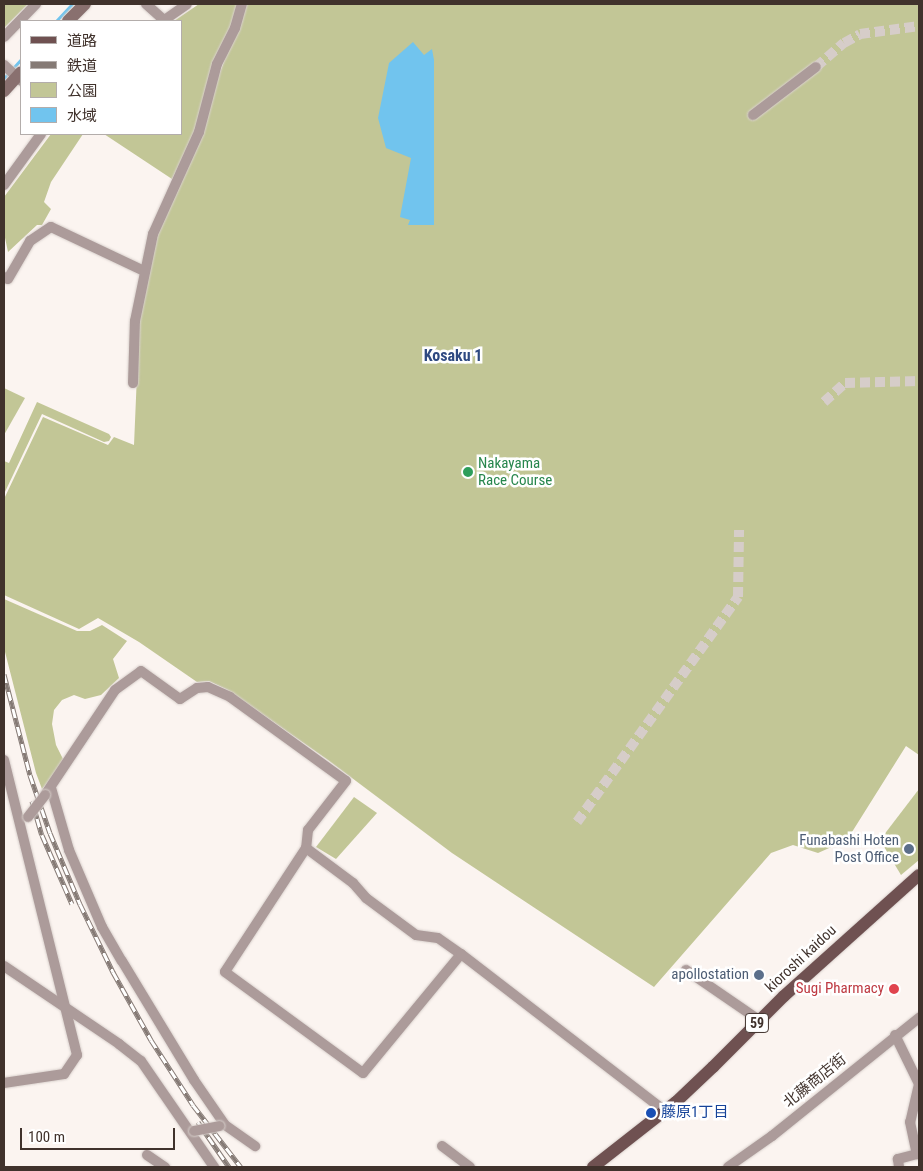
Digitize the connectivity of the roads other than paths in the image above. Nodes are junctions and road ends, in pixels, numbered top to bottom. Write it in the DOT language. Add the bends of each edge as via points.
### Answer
graph roads {
  1 [pos="36,4"];
  2 [pos="84,4"];
  3 [pos="146,4"];
  4 [pos="187,4"];
  5 [pos="242,4"];
  6 [pos="21,20"];
  7 [pos="69,20"];
  8 [pos="163,20"];
  9 [pos="165,20"];
  10 [pos="20,21"];
  11 [pos="4,38"];
  12 [pos="4,65"];
  13 [pos="816,68"];
  14 [pos="20,77"];
  15 [pos="4,91"];
  16 [pos="753,115"];
  17 [pos="40,135"];
  18 [pos="4,185"];
  19 [pos="144,271"];
  20 [pos="4,277"];
  21 [pos="133,384"];
  22 [pos="4,760"];
  23 [pos="48,792"];
  24 [pos="20,826"];
  25 [pos="306,848"];
  26 [pos="919,875"];
  27 [pos="461,954"];
  28 [pos="4,966"];
  29 [pos="686,970"];
  30 [pos="66,1006"];
  31 [pos="919,1018"];
  32 [pos="759,1020"];
  33 [pos="895,1035"];
  34 [pos="5,1082"];
  35 [pos="665,1111"];
  36 [pos="222,1125"];
  37 [pos="191,1132"];
  38 [pos="255,1146"];
  39 [pos="442,1146"];
  40 [pos="147,1155"];
  41 [pos="165,1167"];
  42 [pos="214,1167"];
  43 [pos="470,1167"];
  44 [pos="593,1167"];
  45 [pos="728,1167"];
  46 [pos="899,1167"];
  1 -- 6 [label="street"];
  2 -- 7 [label="street"];
  3 -- 8 [label="street"];
  4 -- 9 [label="street"];
  5 -- 19 [label="street" via="235,28 217,64 199,132 153,234"];
  10 -- 11 [label="street"];
  12 -- 14 [label="street"];
  13 -- 16 [label="street"];
  14 -- 15 [label="street"];
  17 -- 18 [label="street"];
  19 -- 20 [label="street" via="51,227 30,240 8,279"];
  19 -- 21 [label="street" via="136,321"];
  22 -- 24 [label="street"];
  23 -- 24 [label="street, bridge"];
  23 -- 25 [label="street" via="98,712 115,690 141,671 180,699 197,688 208,686 230,697 346,781 308,830"];
  23 -- 36 [label="street" via="102,926"];
  24 -- 30 [label="street"];
  25 -- 27 [label="street" via="416,935 438,938"];
  25 -- 27 [label="street" via="225,972 363,1073"];
  26 -- 32 [label="main road, kioroshi kaidou / 59"];
  27 -- 35 [label="street"];
  28 -- 30 [label="street"];
  29 -- 32 [label="street"];
  30 -- 34 [label="street" via="77,1055 64,1074"];
  30 -- 37 [label="street" via="141,1062"];
  31 -- 33 [label="street, 北藤商店街"];
  32 -- 35 [label="main road, kioroshi kaidou / 59"];
  33 -- 45 [label="street, 北藤商店街" via="772,1136"];
  33 -- 46 [label="street" via="919,1084 910,1122 918,1154 898,1159"];
  35 -- 44 [label="main road, kioroshi kaidou / 59"];
  36 -- 37 [label="street, bridge"];
  36 -- 38 [label="street"];
  37 -- 42 [label="street"];
  39 -- 43 [label="street"];
  40 -- 41 [label="street"];
}
